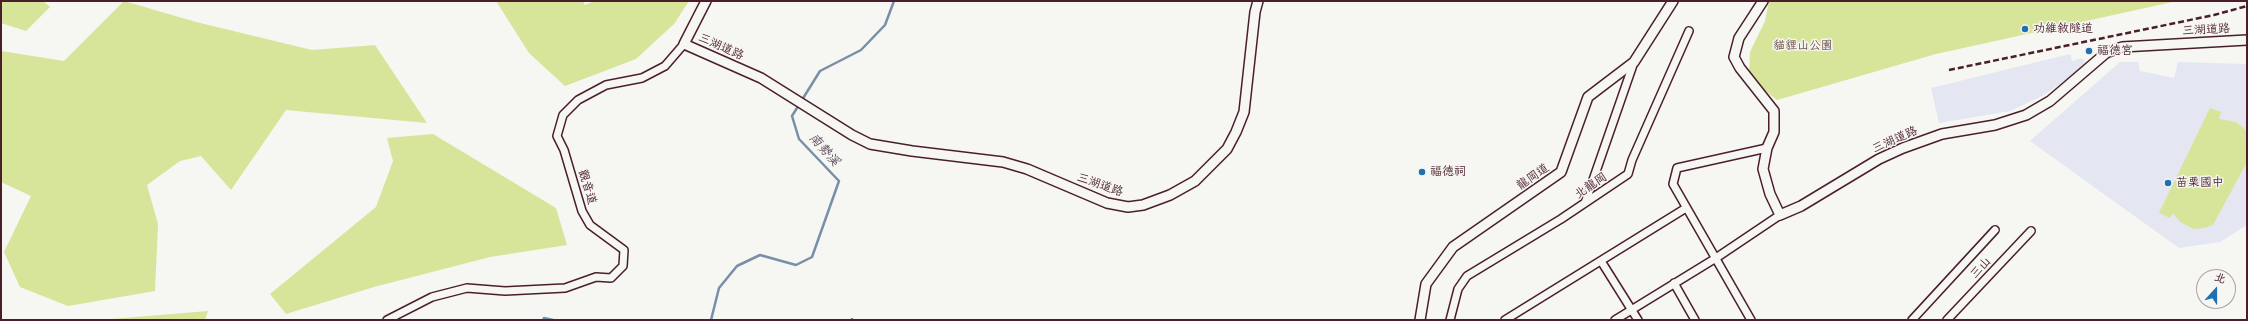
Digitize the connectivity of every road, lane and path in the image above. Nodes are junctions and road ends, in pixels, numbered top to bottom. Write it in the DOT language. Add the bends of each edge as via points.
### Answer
graph roads {
  1 [pos="706,1"];
  2 [pos="1258,1"];
  3 [pos="1674,1"];
  4 [pos="1763,1"];
  5 [pos="1689,31"];
  6 [pos="2247,40"];
  7 [pos="684,44"];
  8 [pos="1634,62"];
  9 [pos="1767,148"];
  10 [pos="1585,203"];
  11 [pos="1686,208"];
  12 [pos="1780,215"];
  13 [pos="1995,230"];
  14 [pos="2031,231"];
  15 [pos="1716,258"];
  16 [pos="1601,261"];
  17 [pos="1674,283"];
  18 [pos="1632,308"];
  19 [pos="1452,312"];
  20 [pos="387,320"];
  21 [pos="1420,320"];
  22 [pos="1450,320"];
  23 [pos="1455,320"];
  24 [pos="1505,320"];
  25 [pos="1615,320"];
  26 [pos="1638,320"];
  27 [pos="1695,320"];
  28 [pos="1752,320"];
  29 [pos="1912,320"];
  30 [pos="1947,320"];
  1 -- 7 [label="street, 三湖道路"];
  2 -- 7 [label="street, 三湖道路" via="1244,112 1226,149 1195,181 1170,195 1143,205 1128,207 1107,203 1027,169 999,162 948,157 870,144 761,78"];
  3 -- 8 [label="street, 龍岡道"];
  4 -- 9 [label="street" via="1739,38 1734,57 1774,110 1774,132"];
  5 -- 10 [label="street, 北龍岡" via="1628,174"];
  6 -- 12 [label="street, 三湖道路" via="2122,47 2106,53 2050,102 2026,115 1942,134 1903,148 1801,206"];
  7 -- 20 [label="street, 觀音道" via="665,66 642,78 606,85 578,100 563,115 557,136 564,150 582,211 590,225 624,250 623,266 611,278 596,278 565,288 505,291 466,288 432,297"];
  8 -- 10 [label="street"];
  8 -- 21 [label="street, 龍岡道" via="1588,97 1561,172 1452,247 1426,284"];
  9 -- 11 [label="street" via="1677,168 1673,184"];
  9 -- 12 [label="street" via="1763,169 1770,194"];
  10 -- 19 [label="street, 北龍岡" via="1467,276 1458,289"];
  11 -- 15 [label="street"];
  11 -- 16 [label="street"];
  12 -- 15 [label="street"];
  13 -- 29 [label="street, 三山"];
  14 -- 30 [label="street, 三山"];
  15 -- 17 [label="street"];
  15 -- 28 [label="street"];
  16 -- 18 [label="street"];
  16 -- 24 [label="street"];
  17 -- 18 [label="street"];
  17 -- 27 [label="street"];
  18 -- 25 [label="street"];
  18 -- 26 [label="street"];
  19 -- 22 [label="street, 北龍岡"];
  19 -- 23 [label="street"];
}
